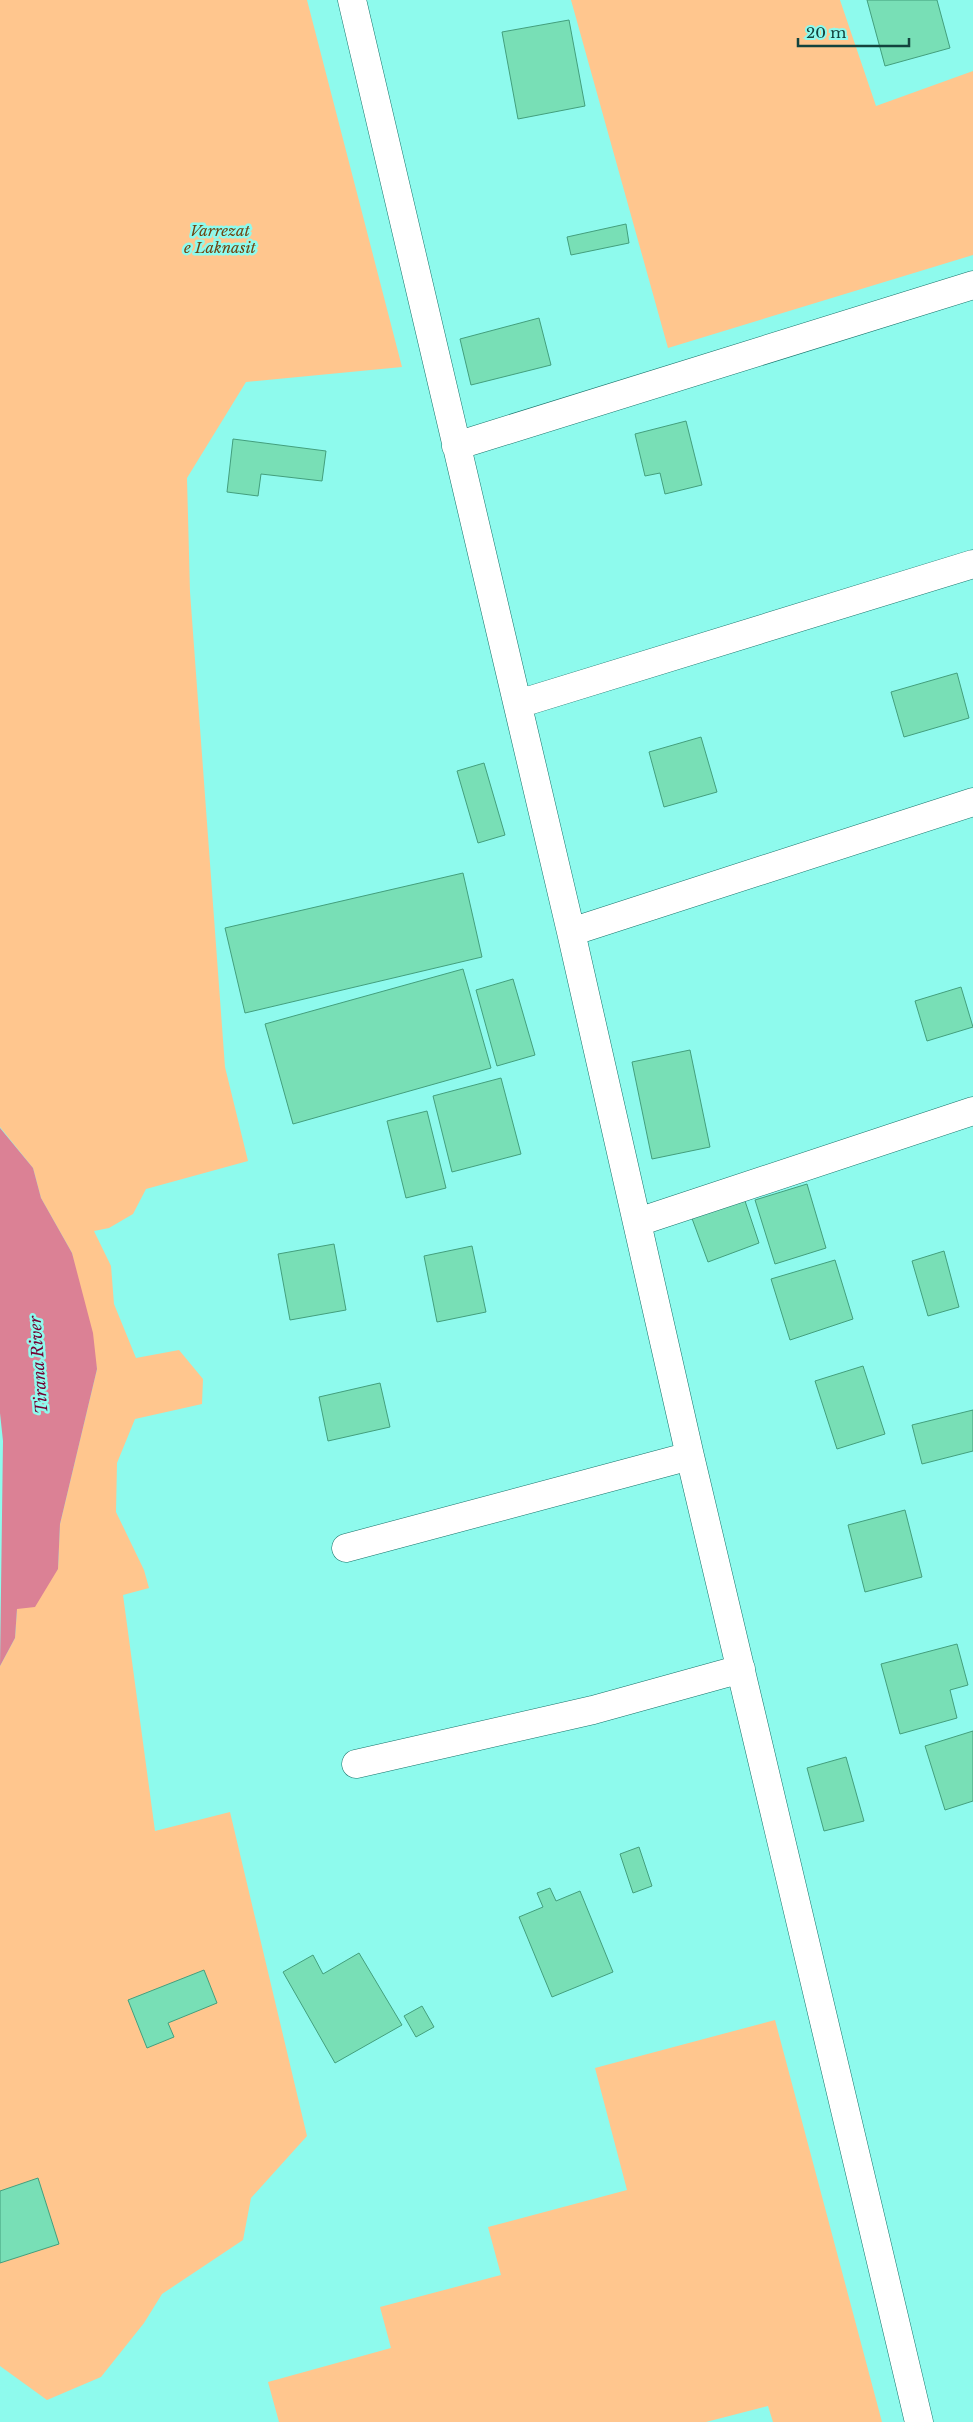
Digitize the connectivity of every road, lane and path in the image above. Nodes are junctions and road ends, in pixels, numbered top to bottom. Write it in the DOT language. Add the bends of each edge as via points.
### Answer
graph roads {
  1 [pos="352,0"];
  2 [pos="973,285"];
  3 [pos="456,446"];
  4 [pos="973,564"];
  5 [pos="518,704"];
  6 [pos="973,802"];
  7 [pos="571,932"];
  8 [pos="973,1111"];
  9 [pos="638,1222"];
  10 [pos="690,1456"];
  11 [pos="346,1548"];
  12 [pos="741,1669"];
  13 [pos="356,1764"];
  14 [pos="919,2422"];
  1 -- 3 [label="street"];
  2 -- 3 [label="street"];
  3 -- 5 [label="street"];
  4 -- 5 [label="street"];
  5 -- 7 [label="street"];
  6 -- 7 [label="street"];
  7 -- 9 [label="street"];
  8 -- 9 [label="street"];
  9 -- 10 [label="street"];
  10 -- 11 [label="street"];
  10 -- 12 [label="street"];
  12 -- 13 [label="street" via="593,1710"];
  12 -- 14 [label="street"];
}
